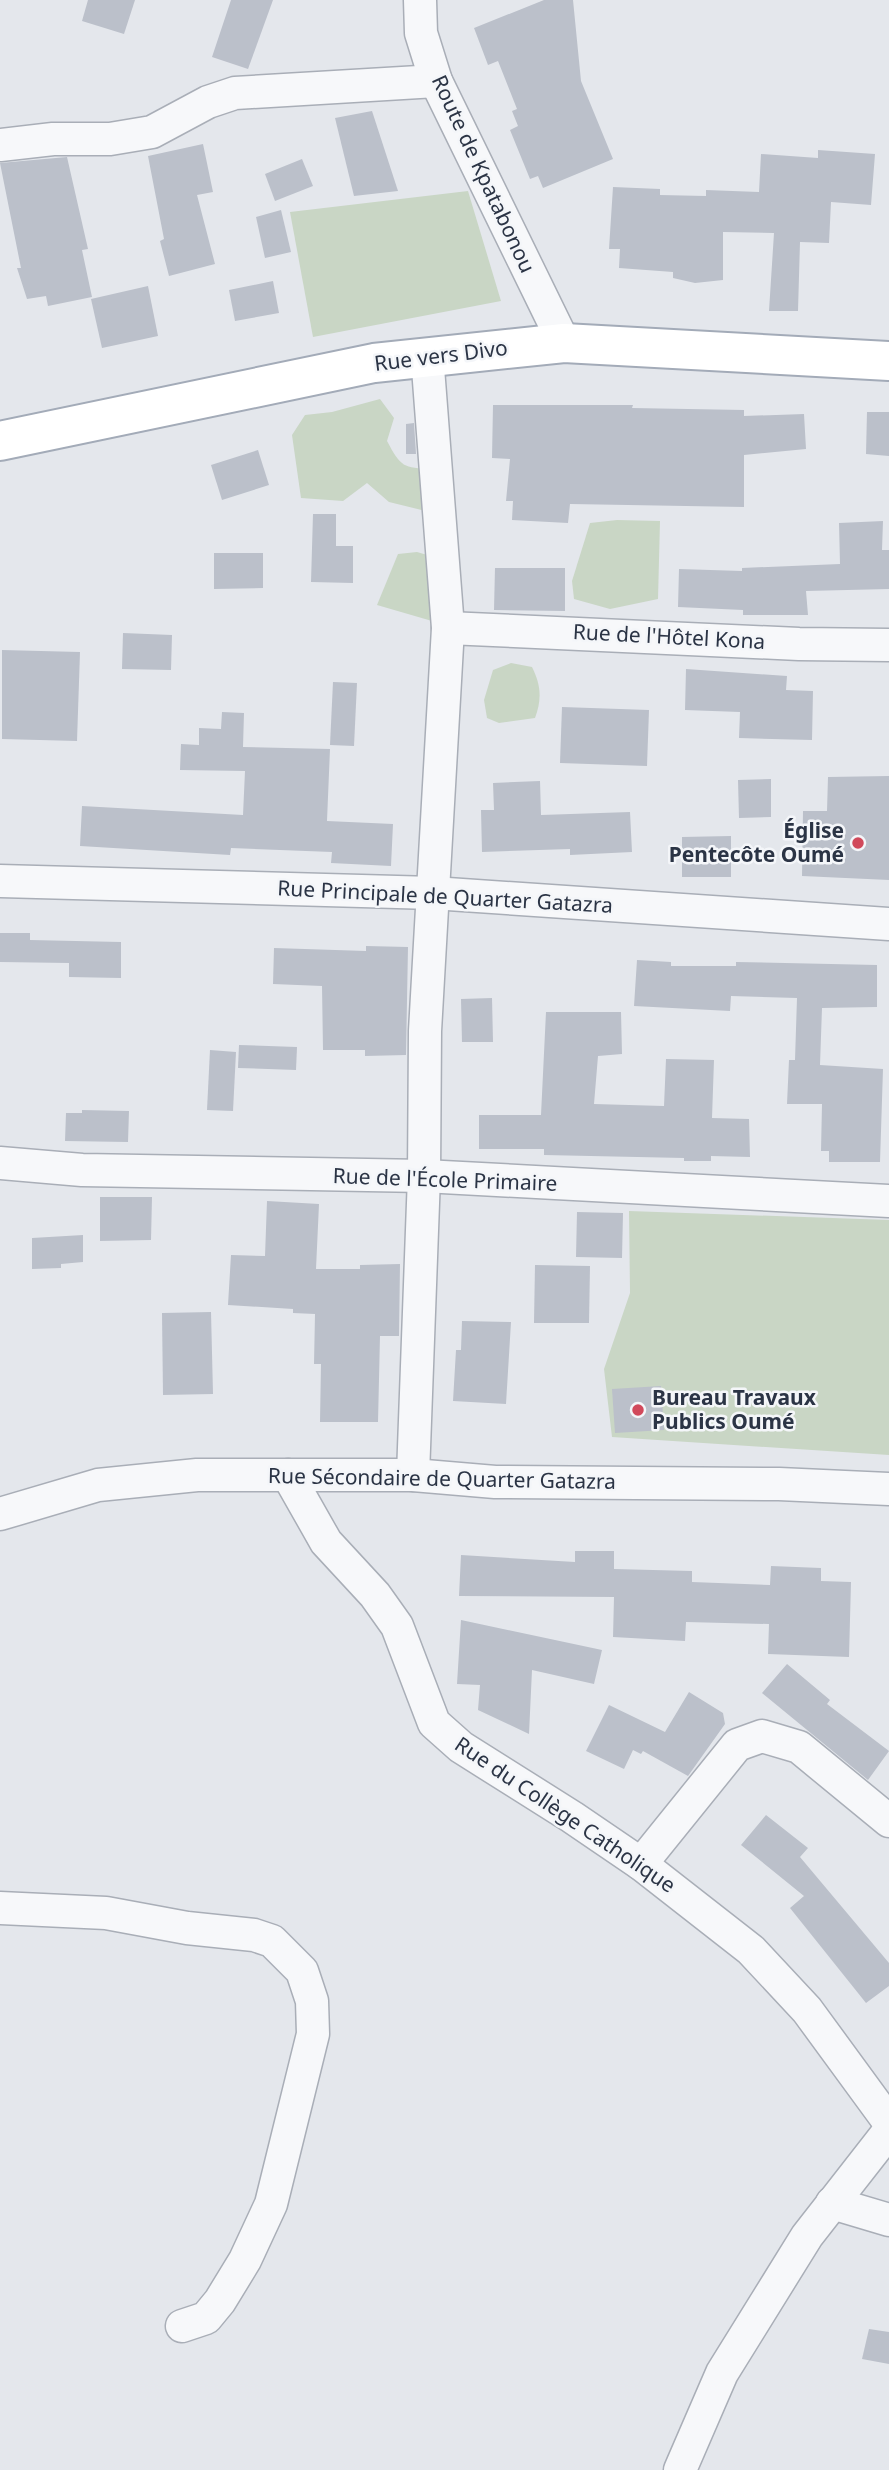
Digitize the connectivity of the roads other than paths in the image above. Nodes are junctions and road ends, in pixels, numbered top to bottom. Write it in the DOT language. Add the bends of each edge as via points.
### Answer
graph roads {
  1 [pos="420,0"];
  2 [pos="436,81"];
  3 [pos="0,145"];
  4 [pos="564,343"];
  5 [pos="426,355"];
  6 [pos="889,361"];
  7 [pos="0,441"];
  8 [pos="448,628"];
  9 [pos="889,645"];
  10 [pos="0,880"];
  11 [pos="433,893"];
  12 [pos="889,924"];
  13 [pos="0,1163"];
  14 [pos="424,1176"];
  15 [pos="889,1201"];
  16 [pos="288,1475"];
  17 [pos="412,1475"];
  18 [pos="889,1489"];
  19 [pos="47,1498"];
  20 [pos="0,1499"];
  21 [pos="0,1514"];
  22 [pos="889,1821"];
  23 [pos="641,1864"];
  24 [pos="0,1908"];
  25 [pos="889,2122"];
  26 [pos="889,2131"];
  27 [pos="832,2203"];
  28 [pos="889,2220"];
  29 [pos="181,2326"];
  30 [pos="680,2470"];
  1 -- 2 [label="street, Route de Kpatabonou" via="421,33"];
  2 -- 3 [label="street" via="235,93 152,132"];
  2 -- 4 [label="street, Route de Kpatabonou"];
  4 -- 5 [label="main road, Rue vers Divo"];
  4 -- 6 [label="main road, Rue vers Divo"];
  5 -- 7 [label="main road, Rue vers Divo"];
  5 -- 8 [label="street"];
  8 -- 9 [label="street, Rue de l'Hôtel Kona"];
  8 -- 11 [label="street"];
  10 -- 11 [label="street, Rue Principale de Quarter Gatazra"];
  11 -- 12 [label="street, Rue Principale de Quarter Gatazra"];
  11 -- 14 [label="street" via="425,1031"];
  13 -- 14 [label="street, Rue de l'École Primaire" via="82,1170"];
  14 -- 15 [label="street, Rue de l'École Primaire"];
  14 -- 17 [label="street"];
  16 -- 17 [label="street, Rue Sécondaire de Quarter Gatazra"];
  16 -- 19 [label="street, Rue Sécondaire de Quarter Gatazra" via="197,1475 98,1485"];
  16 -- 23 [label="street, Rue du Collège Catholique" via="326,1542 397,1626 434,1723 461,1747"];
  17 -- 18 [label="street, Rue Sécondaire de Quarter Gatazra" via="495,1482"];
  19 -- 20 [label="street"];
  19 -- 21 [label="street, Rue Sécondaire de Quarter Gatazra"];
  22 -- 23 [label="street" via="799,1746 762,1736 737,1745"];
  23 -- 25 [label="street, Rue du Collège Catholique" via="712,1917 786,1984"];
  24 -- 29 [label="street" via="106,1913 254,1936 272,1941 302,1971 312,2001 313,2035 271,2204 220,2301 206,2318"];
  26 -- 27 [label="street"];
  27 -- 28 [label="street"];
  27 -- 30 [label="street" via="807,2235 722,2373"];
}
